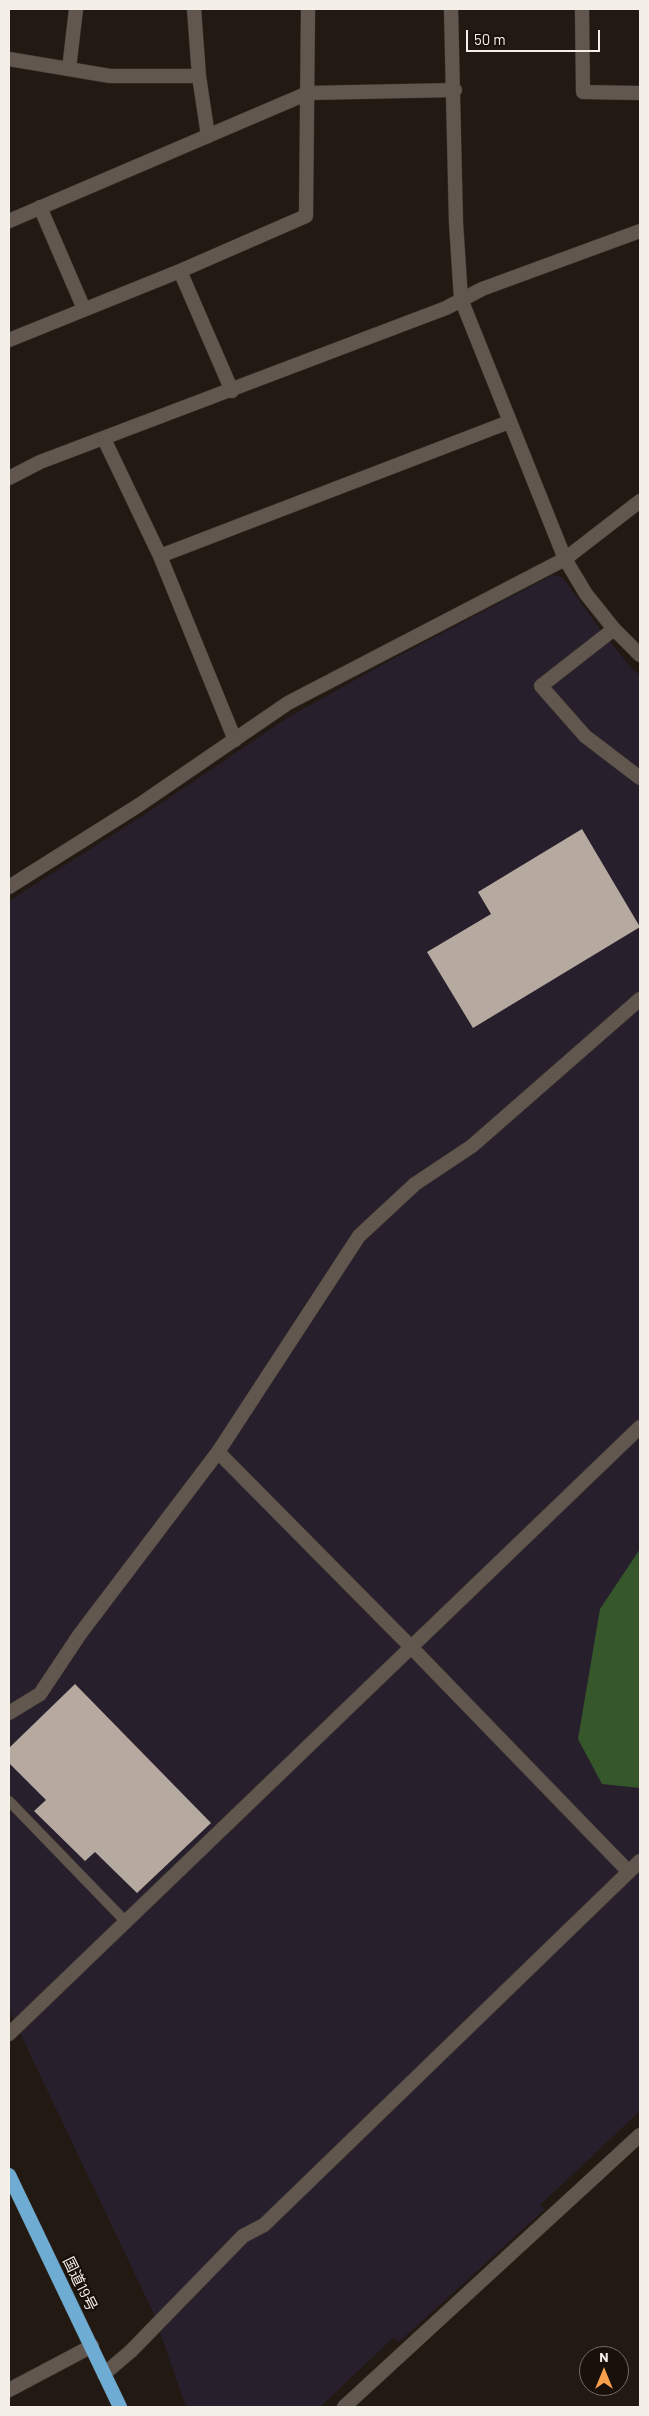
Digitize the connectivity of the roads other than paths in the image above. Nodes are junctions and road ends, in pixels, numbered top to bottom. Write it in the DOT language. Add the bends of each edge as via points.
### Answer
graph roads {
  1 [pos="76,9"];
  2 [pos="194,9"];
  3 [pos="308,9"];
  4 [pos="452,9"];
  5 [pos="582,9"];
  6 [pos="9,59"];
  7 [pos="70,69"];
  8 [pos="199,76"];
  9 [pos="455,90"];
  10 [pos="308,93"];
  11 [pos="640,93"];
  12 [pos="208,136"];
  13 [pos="40,207"];
  14 [pos="9,220"];
  15 [pos="640,231"];
  16 [pos="180,271"];
  17 [pos="461,299"];
  18 [pos="84,309"];
  19 [pos="9,340"];
  20 [pos="232,391"];
  21 [pos="509,422"];
  22 [pos="104,439"];
  23 [pos="9,478"];
  24 [pos="640,502"];
  25 [pos="160,556"];
  26 [pos="565,559"];
  27 [pos="614,630"];
  28 [pos="640,655"];
  29 [pos="235,740"];
  30 [pos="640,778"];
  31 [pos="9,887"];
  32 [pos="637,1008"];
  33 [pos="640,1427"];
  34 [pos="218,1452"];
  35 [pos="412,1648"];
  36 [pos="9,1713"];
  37 [pos="9,1801"];
  38 [pos="640,1861"];
  39 [pos="629,1872"];
  40 [pos="126,1922"];
  41 [pos="9,2034"];
  42 [pos="640,2135"];
  43 [pos="9,2175"];
  44 [pos="92,2346"];
  45 [pos="104,2374"];
  46 [pos="9,2390"];
  47 [pos="350,2406"];
  48 [pos="120,2407"];
  1 -- 7 [label="street"];
  2 -- 8 [label="street"];
  3 -- 10 [label="street"];
  4 -- 9 [label="street"];
  5 -- 11 [label="street" via="583,92"];
  6 -- 7 [label="street"];
  7 -- 8 [label="street" via="110,76"];
  8 -- 12 [label="street"];
  9 -- 10 [label="street"];
  9 -- 17 [label="street" via="456,223"];
  10 -- 12 [label="street"];
  10 -- 16 [label="street" via="306,216"];
  12 -- 13 [label="street"];
  13 -- 14 [label="street"];
  13 -- 18 [label="street"];
  15 -- 17 [label="street"];
  16 -- 18 [label="street"];
  16 -- 20 [label="street"];
  17 -- 20 [label="street" via="446,308"];
  17 -- 21 [label="street"];
  18 -- 19 [label="street"];
  20 -- 22 [label="street"];
  21 -- 25 [label="street"];
  21 -- 26 [label="street"];
  22 -- 23 [label="street" via="40,462"];
  22 -- 25 [label="street"];
  24 -- 26 [label="street"];
  25 -- 29 [label="street"];
  26 -- 27 [label="street" via="586,594"];
  26 -- 29 [label="street" via="288,703"];
  27 -- 28 [label="street"];
  27 -- 30 [label="street" via="541,686 585,736"];
  29 -- 31 [label="street"];
  32 -- 34 [label="street" via="472,1146 415,1184 359,1236"];
  33 -- 35 [label="street"];
  34 -- 35 [label="street"];
  34 -- 36 [label="street" via="80,1634 40,1694"];
  35 -- 39 [label="street"];
  35 -- 40 [label="street"];
  37 -- 40 [label="lane"];
  38 -- 39 [label="street"];
  39 -- 45 [label="street" via="264,2225 243,2236 131,2351"];
  40 -- 41 [label="street"];
  42 -- 47 [label="street"];
  43 -- 44 [label="highway, 国道19号"];
  44 -- 45 [label="highway, 国道19号"];
  44 -- 46 [label="street"];
  45 -- 48 [label="highway, 国道19号"];
}
